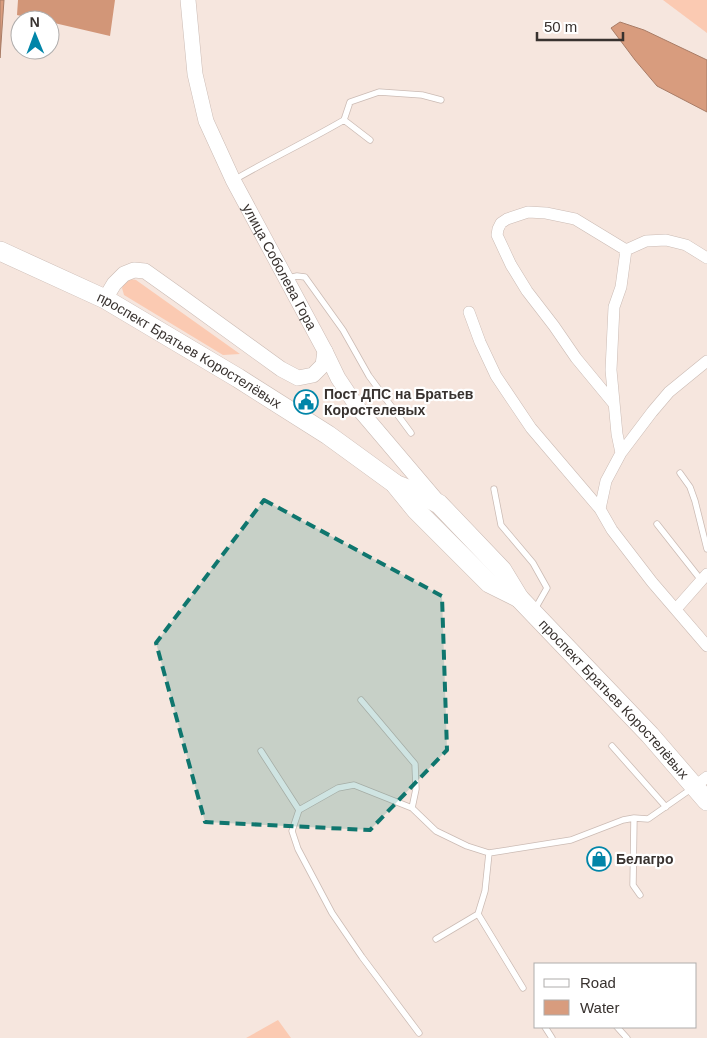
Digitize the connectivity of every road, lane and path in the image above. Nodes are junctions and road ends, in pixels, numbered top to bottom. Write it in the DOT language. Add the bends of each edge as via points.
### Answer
graph roads {
  1 [pos="188,0"];
  2 [pos="441,100"];
  3 [pos="344,120"];
  4 [pos="370,140"];
  5 [pos="233,180"];
  6 [pos="626,250"];
  7 [pos="0,252"];
  8 [pos="707,258"];
  9 [pos="286,279"];
  10 [pos="105,299"];
  11 [pos="469,312"];
  12 [pos="325,351"];
  13 [pos="707,361"];
  14 [pos="614,404"];
  15 [pos="411,433"];
  16 [pos="621,453"];
  17 [pos="680,473"];
  18 [pos="394,483"];
  19 [pos="494,489"];
  20 [pos="439,504"];
  21 [pos="600,508"];
  22 [pos="657,524"];
  23 [pos="707,548"];
  24 [pos="704,577"];
  25 [pos="519,598"];
  26 [pos="676,609"];
  27 [pos="532,613"];
  28 [pos="707,646"];
  29 [pos="361,700"];
  30 [pos="612,746"];
  31 [pos="261,751"];
  32 [pos="701,782"];
  33 [pos="707,801"];
  34 [pos="666,807"];
  35 [pos="412,808"];
  36 [pos="298,810"];
  37 [pos="634,818"];
  38 [pos="489,853"];
  39 [pos="640,895"];
  40 [pos="478,914"];
  41 [pos="436,939"];
  42 [pos="523,988"];
  43 [pos="618,1028"];
  44 [pos="419,1033"];
  45 [pos="627,1038"];
  1 -- 5 [label="street, улица Соболева Гора" via="195,74 206,121"];
  2 -- 3 [label="lane" via="422,95 379,92 350,102"];
  3 -- 4 [label="lane"];
  3 -- 5 [label="lane"];
  5 -- 9 [label="street, улица Соболева Гора"];
  6 -- 8 [label="street" via="646,241 666,240 686,245"];
  6 -- 14 [label="street" via="614,307 611,370"];
  6 -- 14 [label="street" via="575,219 546,213 528,212 507,219 500,223 497,235 527,291"];
  7 -- 10 [label="main road, проспект Братьев Коростелёвых"];
  9 -- 12 [label="street, улица Соболева Гора"];
  9 -- 15 [label="lane" via="305,277 343,330 369,376"];
  10 -- 12 [label="street" via="124,274 134,270 145,272 298,378 313,375 323,365"];
  10 -- 18 [label="main road, проспект Братьев Коростелёвых" via="246,383"];
  11 -- 21 [label="street" via="496,376 531,428"];
  12 -- 20 [label="street, улица Соболева Гора" via="358,408"];
  13 -- 16 [label="street" via="669,392"];
  14 -- 16 [label="street"];
  16 -- 21 [label="street" via="606,480"];
  17 -- 23 [label="lane" via="690,487"];
  18 -- 20 [label="main road, проспект Братьев Коростелёвых"];
  18 -- 25 [label="main road, проспект Братьев Коростелёвых" via="488,583"];
  19 -- 27 [label="lane" via="501,525 534,563 547,588"];
  20 -- 25 [label="main road, проспект Братьев Коростелёвых" via="502,570"];
  21 -- 26 [label="street" via="612,530"];
  22 -- 24 [label="lane"];
  24 -- 26 [label="street"];
  25 -- 27 [label="main road, проспект Братьев Коростелёвых"];
  26 -- 28 [label="street"];
  27 -- 32 [label="main road, проспект Братьев Коростелёвых"];
  29 -- 35 [label="lane" via="415,764 416,789"];
  30 -- 34 [label="lane"];
  31 -- 36 [label="lane"];
  32 -- 33 [label="main road, проспект Братьев Коростелёвых"];
  32 -- 34 [label="lane"];
  34 -- 37 [label="lane" via="648,819"];
  35 -- 36 [label="lane" via="354,785 338,788"];
  35 -- 38 [label="lane" via="436,831"];
  36 -- 44 [label="lane" via="292,831 332,913"];
  37 -- 38 [label="lane" via="571,840"];
  37 -- 39 [label="lane" via="633,885"];
  38 -- 40 [label="lane" via="485,890"];
  40 -- 41 [label="lane"];
  40 -- 42 [label="lane"];
  43 -- 45 [label="lane"];
}
